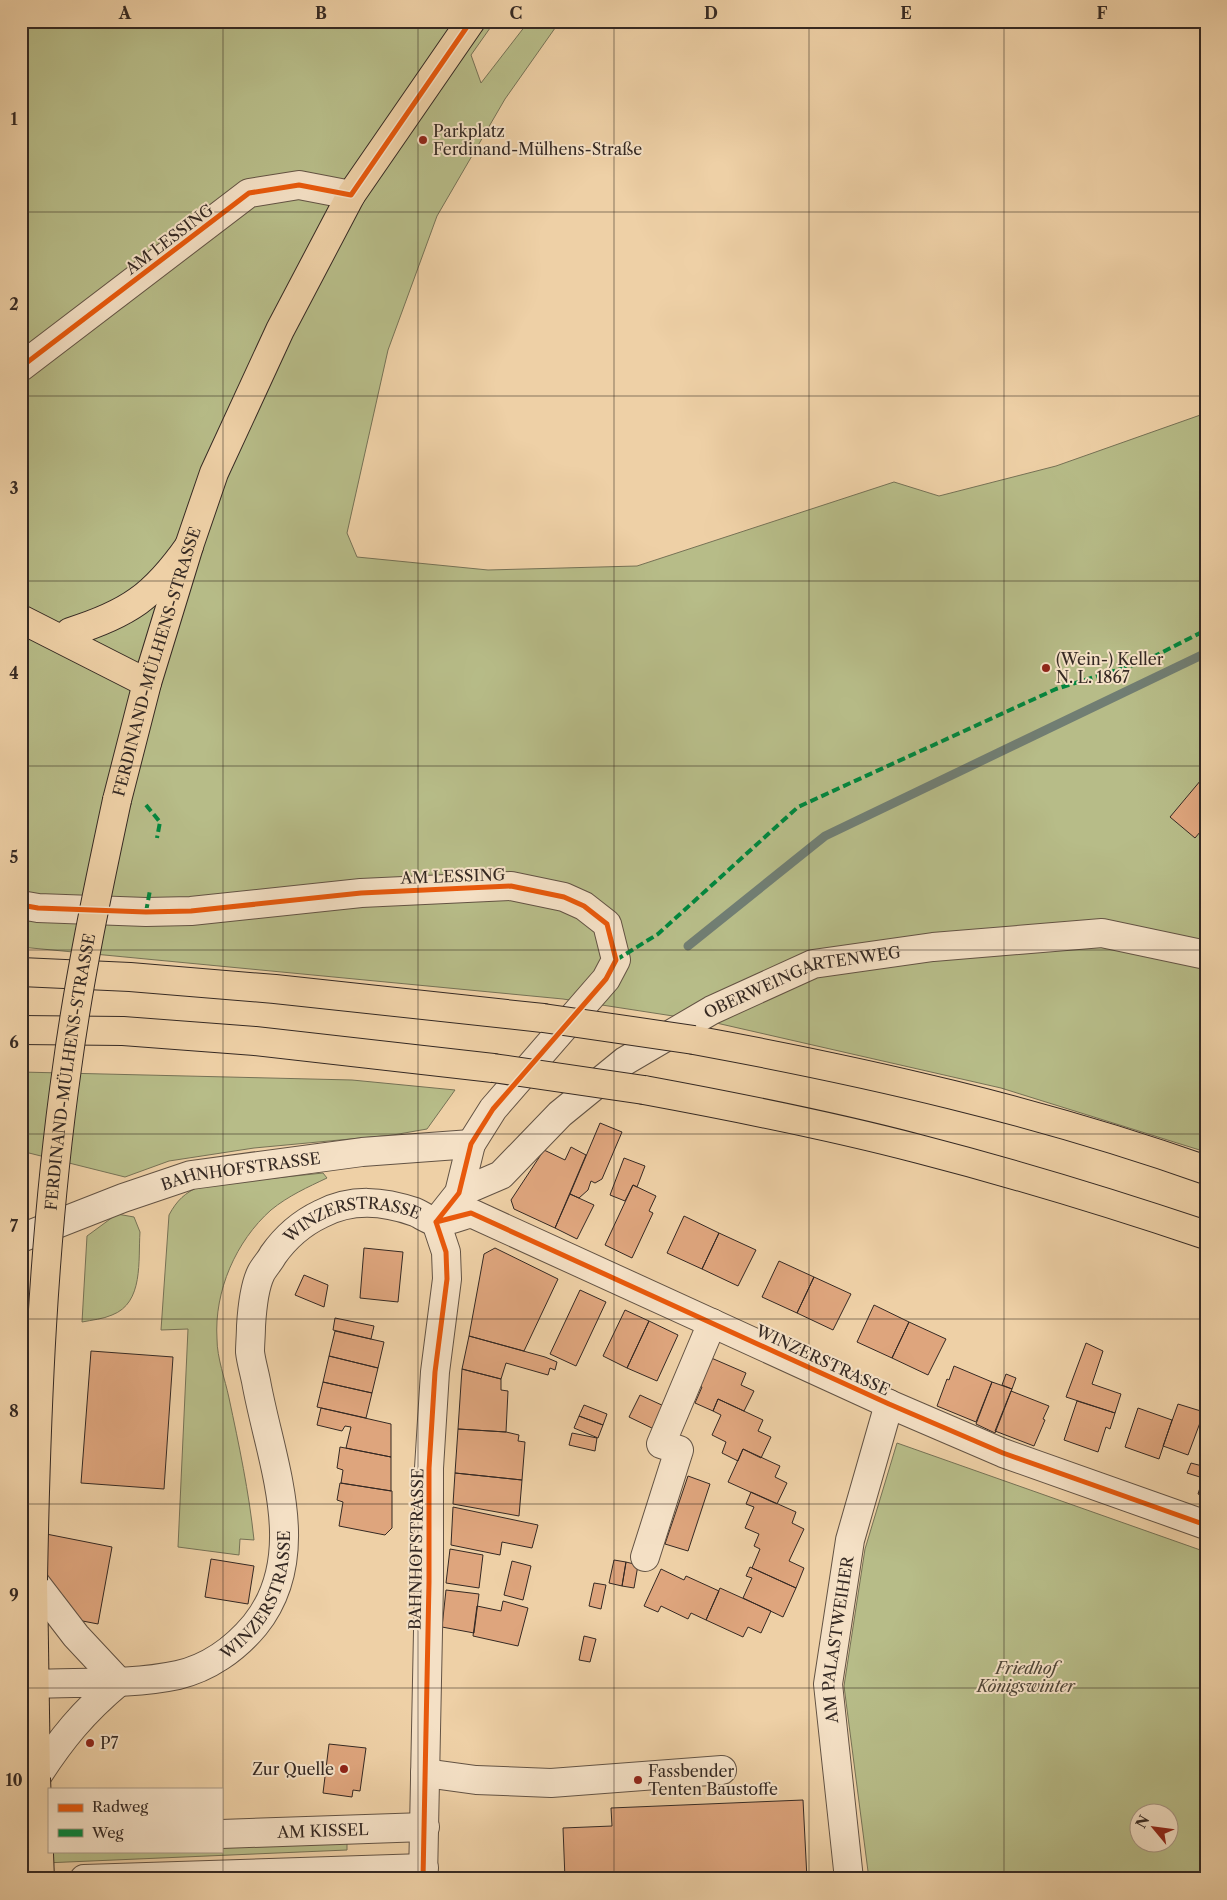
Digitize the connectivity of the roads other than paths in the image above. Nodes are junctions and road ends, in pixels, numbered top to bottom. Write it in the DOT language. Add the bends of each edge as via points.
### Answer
graph roads {
  1 [pos="471,21"];
  2 [pos="351,196"];
  3 [pos="21,367"];
  4 [pos="188,546"];
  5 [pos="28,622"];
  6 [pos="70,632"];
  7 [pos="147,683"];
  8 [pos="21,905"];
  9 [pos="1206,955"];
  10 [pos="21,972"];
  11 [pos="21,1030"];
  12 [pos="471,1144"];
  13 [pos="1206,1170"];
  14 [pos="459,1193"];
  15 [pos="436,1222"];
  16 [pos="1206,1235"];
  17 [pos="21,1238"];
  18 [pos="712,1323"];
  19 [pos="889,1404"];
  20 [pos="1206,1525"];
  21 [pos="645,1556"];
  22 [pos="27,1591"];
  23 [pos="119,1682"];
  24 [pos="28,1684"];
  25 [pos="28,1769"];
  26 [pos="722,1770"];
  27 [pos="425,1773"];
  28 [pos="425,1827"];
  29 [pos="222,1834"];
  30 [pos="48,1839"];
  31 [pos="21,1840"];
  32 [pos="424,1873"];
  33 [pos="40,1879"];
  34 [pos="84,1879"];
  35 [pos="849,1879"];
  1 -- 2 [label="main road, FERDINAND-MÜLHENS-STRASSE"];
  2 -- 3 [label="street, AM LESSING" via="299,185 249,193"];
  2 -- 4 [label="main road, FERDINAND-MÜLHENS-STRASSE" via="280,330 214,473"];
  4 -- 6 [label="main road" via="166,576 126,610"];
  4 -- 7 [label="main road, FERDINAND-MÜLHENS-STRASSE"];
  5 -- 6 [label="main road"];
  5 -- 7 [label="main road"];
  6 -- 7 [label="main road" via="111,644 130,659"];
  7 -- 22 [label="main road, FERDINAND-MÜLHENS-STRASSE, bridge" via="118,800 81,978 67,1068 43,1299"];
  8 -- 12 [label="street, AM LESSING" via="146,912 191,911 361,893 511,886 564,897 584,906 607,924 616,960 606,979 493,1109"];
  9 -- 14 [label="street, OBERWEINGARTENWEG" via="1102,933 933,946 813,964 712,1010 625,1061 560,1114 501,1175"];
  10 -- 13 [label="main road, bridge" via="265,988 544,1018 694,1040 936,1090"];
  11 -- 16 [label="main road, bridge" via="123,1031 255,1041 493,1068 644,1090 810,1123 918,1149 1023,1177"];
  12 -- 14 [label="street, AM LESSING"];
  12 -- 17 [label="street, BAHNHOFSTRASSE" via="362,1152 191,1176 122,1198"];
  14 -- 15 [label="street, AM LESSING"];
  15 -- 18 [label="street, WINZERSTRASSE" via="471,1213"];
  15 -- 23 [label="street, WINZERSTRASSE" via="385,1203 356,1203 322,1213 299,1227 278,1248 261,1273 252,1310 250,1352 282,1502 284,1532 276,1591 265,1612 237,1644 208,1664 179,1674"];
  15 -- 27 [label="street, BAHNHOFSTRASSE" via="446,1252 447,1279 434,1372 429,1468"];
  18 -- 19 [label="street, WINZERSTRASSE"];
  18 -- 21 [label="street" via="661,1444 680,1450"];
  19 -- 20 [label="street, WINZERSTRASSE" via="1003,1453"];
  19 -- 35 [label="street, AM PALASTWEIHER" via="850,1540 828,1684"];
  22 -- 23 [label="street"];
  22 -- 24 [label="main road, FERDINAND-MÜLHENS-STRASSE"];
  23 -- 24 [label="street, WINZERSTRASSE"];
  23 -- 25 [label="street" via="76,1722 54,1749"];
  24 -- 25 [label="main road, FERDINAND-MÜLHENS-STRASSE"];
  25 -- 33 [label="main road, FERDINAND-MÜLHENS-STRASSE, bridge"];
  26 -- 27 [label="street" via="551,1783 476,1780"];
  27 -- 28 [label="street, BAHNHOFSTRASSE"];
  28 -- 29 [label="street, AM KISSEL"];
  28 -- 32 [label="street, BAHNHOFSTRASSE"];
  30 -- 31 [label="street"];
  32 -- 34 [label="street"];
}
